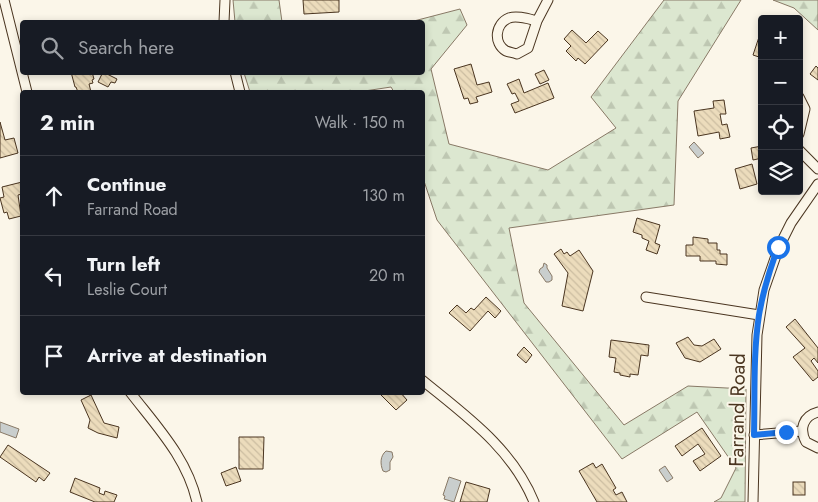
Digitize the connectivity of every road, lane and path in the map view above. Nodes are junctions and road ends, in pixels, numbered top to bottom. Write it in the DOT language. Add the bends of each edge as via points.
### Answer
graph roads {
  1 [pos="4,0"];
  2 [pos="224,0"];
  3 [pos="548,0"];
  4 [pos="224,20"];
  5 [pos="537,21"];
  6 [pos="20,64"];
  7 [pos="23,75"];
  8 [pos="236,75"];
  9 [pos="26,90"];
  10 [pos="240,90"];
  11 [pos="803,105"];
  12 [pos="803,117"];
  13 [pos="803,154"];
  14 [pos="818,169"];
  15 [pos="818,184"];
  16 [pos="646,297"];
  17 [pos="759,315"];
  18 [pos="425,382"];
  19 [pos="132,395"];
  20 [pos="818,412"];
  21 [pos="802,431"];
  22 [pos="754,435"];
  23 [pos="818,448"];
  24 [pos="197,502"];
  25 [pos="534,502"];
  26 [pos="753,502"];
  1 -- 6 [label="street"];
  2 -- 4 [label="street"];
  3 -- 5 [label="street"];
  5 -- 5 [label="street" via="510,18 501,24 496,35 499,43 506,51 517,54 528,48"];
  7 -- 9 [label="street"];
  8 -- 10 [label="street"];
  11 -- 12 [label="street"];
  13 -- 14 [label="street"];
  15 -- 17 [label="street, Farrand Road" via="778,247"];
  16 -- 17 [label="street"];
  17 -- 22 [label="street, Farrand Road"];
  18 -- 25 [label="street" via="503,450"];
  19 -- 24 [label="street" via="180,458"];
  20 -- 21 [label="street" via="805,420"];
  21 -- 22 [label="street"];
  21 -- 23 [label="street" via="806,442"];
  22 -- 26 [label="street, Farrand Road"];
}
